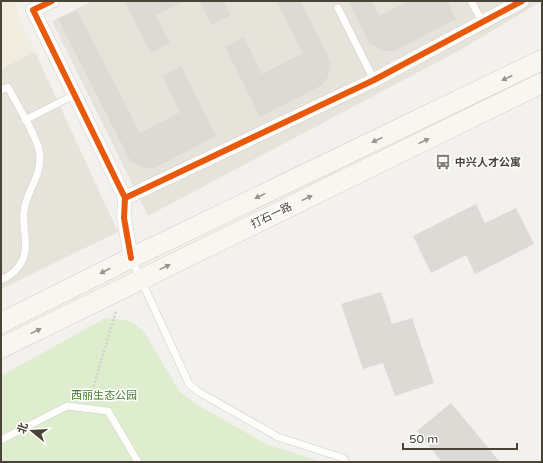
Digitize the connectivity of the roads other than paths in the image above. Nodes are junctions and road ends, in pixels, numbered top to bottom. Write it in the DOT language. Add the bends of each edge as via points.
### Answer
graph roads {
  1 [pos="52,1"];
  2 [pos="471,1"];
  3 [pos="522,1"];
  4 [pos="32,6"];
  5 [pos="338,8"];
  6 [pos="483,23"];
  7 [pos="542,60"];
  8 [pos="374,80"];
  9 [pos="542,83"];
  10 [pos="1,90"];
  11 [pos="74,95"];
  12 [pos="25,120"];
  13 [pos="125,198"];
  14 [pos="131,258"];
  15 [pos="140,278"];
  16 [pos="1,280"];
  17 [pos="1,323"];
  18 [pos="1,348"];
  19 [pos="1,440"];
  20 [pos="138,462"];
  21 [pos="346,462"];
  1 -- 4 [label="street"];
  2 -- 6 [label="lane"];
  3 -- 6 [label="street"];
  4 -- 11 [label="street"];
  5 -- 8 [label="lane"];
  6 -- 8 [label="street"];
  7 -- 14 [label="main road, 打石一路, one-way"];
  8 -- 13 [label="street"];
  15 -- 9 [label="main road, 打石一路, one-way"];
  10 -- 12 [label="lane" via="8,87"];
  11 -- 12 [label="lane"];
  11 -- 13 [label="street"];
  12 -- 16 [label="lane" via="39,149 40,168 24,210 26,250 15,270"];
  13 -- 14 [label="street" via="124,218"];
  14 -- 15 [label="lane"];
  14 -- 17 [label="main road, 打石一路, one-way"];
  18 -- 15 [label="main road, 打石一路, one-way"];
  15 -- 21 [label="lane" via="189,384 278,437 343,458"];
  19 -- 20 [label="lane" via="67,406 87,407 108,411"];
}
